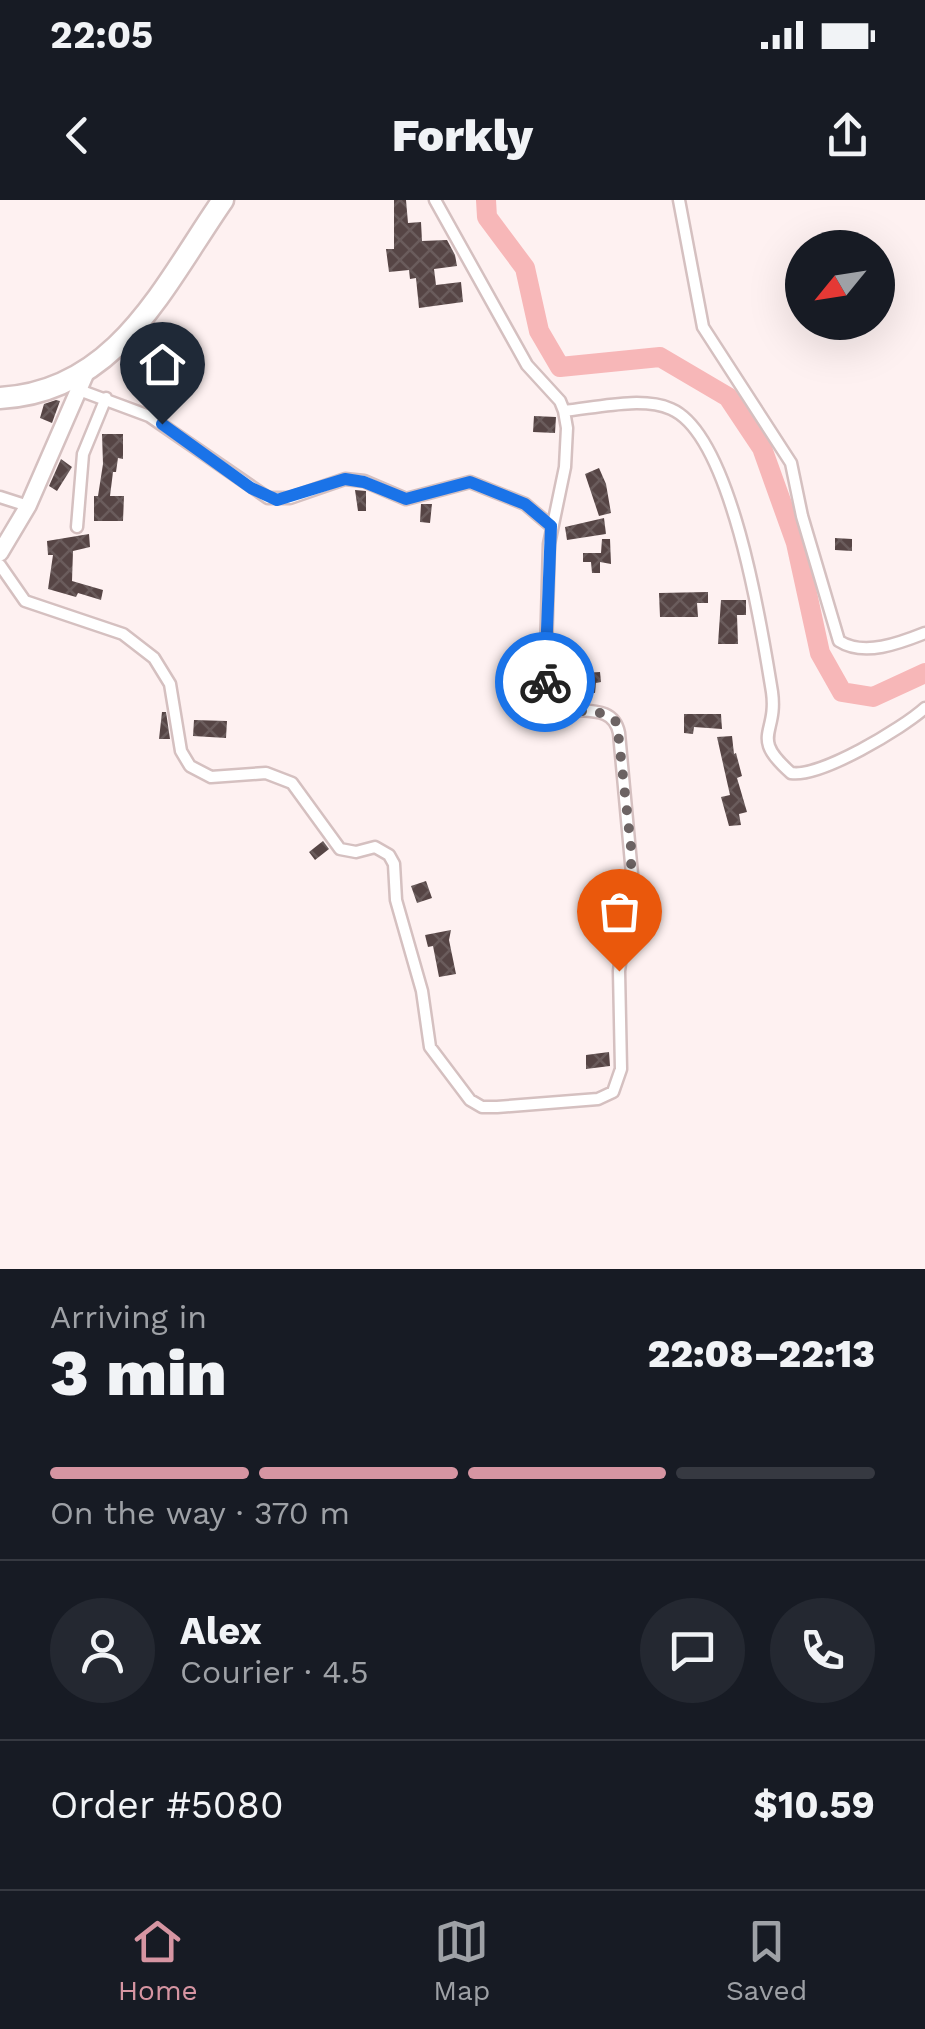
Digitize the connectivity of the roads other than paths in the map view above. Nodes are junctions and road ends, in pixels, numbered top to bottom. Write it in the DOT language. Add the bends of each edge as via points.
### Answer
graph roads {
  1 [pos="222,200"];
  2 [pos="435,200"];
  3 [pos="679,200"];
  4 [pos="83,381"];
  5 [pos="106,398"];
  6 [pos="1,401"];
  7 [pos="564,411"];
  8 [pos="0,497"];
  9 [pos="28,506"];
  10 [pos="551,526"];
  11 [pos="77,527"];
  12 [pos="0,554"];
  13 [pos="0,565"];
  14 [pos="925,633"];
  15 [pos="925,708"];
  1 -- 4 [label="highway" via="140,322"];
  2 -- 7 [label="street" via="527,365"];
  3 -- 14 [label="street" via="703,327 791,462 839,641 881,647"];
  4 -- 5 [label="street"];
  4 -- 6 [label="highway"];
  4 -- 9 [label="street"];
  5 -- 10 [label="street" via="148,416 268,498 290,498 345,479 406,499 470,482 525,504"];
  5 -- 11 [label="street" via="84,454"];
  7 -- 10 [label="street" via="564,467"];
  7 -- 15 [label="street" via="664,406 686,420 704,446 728,493 754,596 774,706 768,750 791,774 822,768"];
  8 -- 9 [label="street"];
  9 -- 12 [label="street"];
  10 -- 13 [label="street" via="546,696 566,710 608,714 617,723 632,856 619,971 621,1069 606,1097 496,1107 470,1100 428,1040 390,856 375,847 340,848 303,794 281,777 212,777 190,766 170,684 154,658 123,634 25,601"];
}
